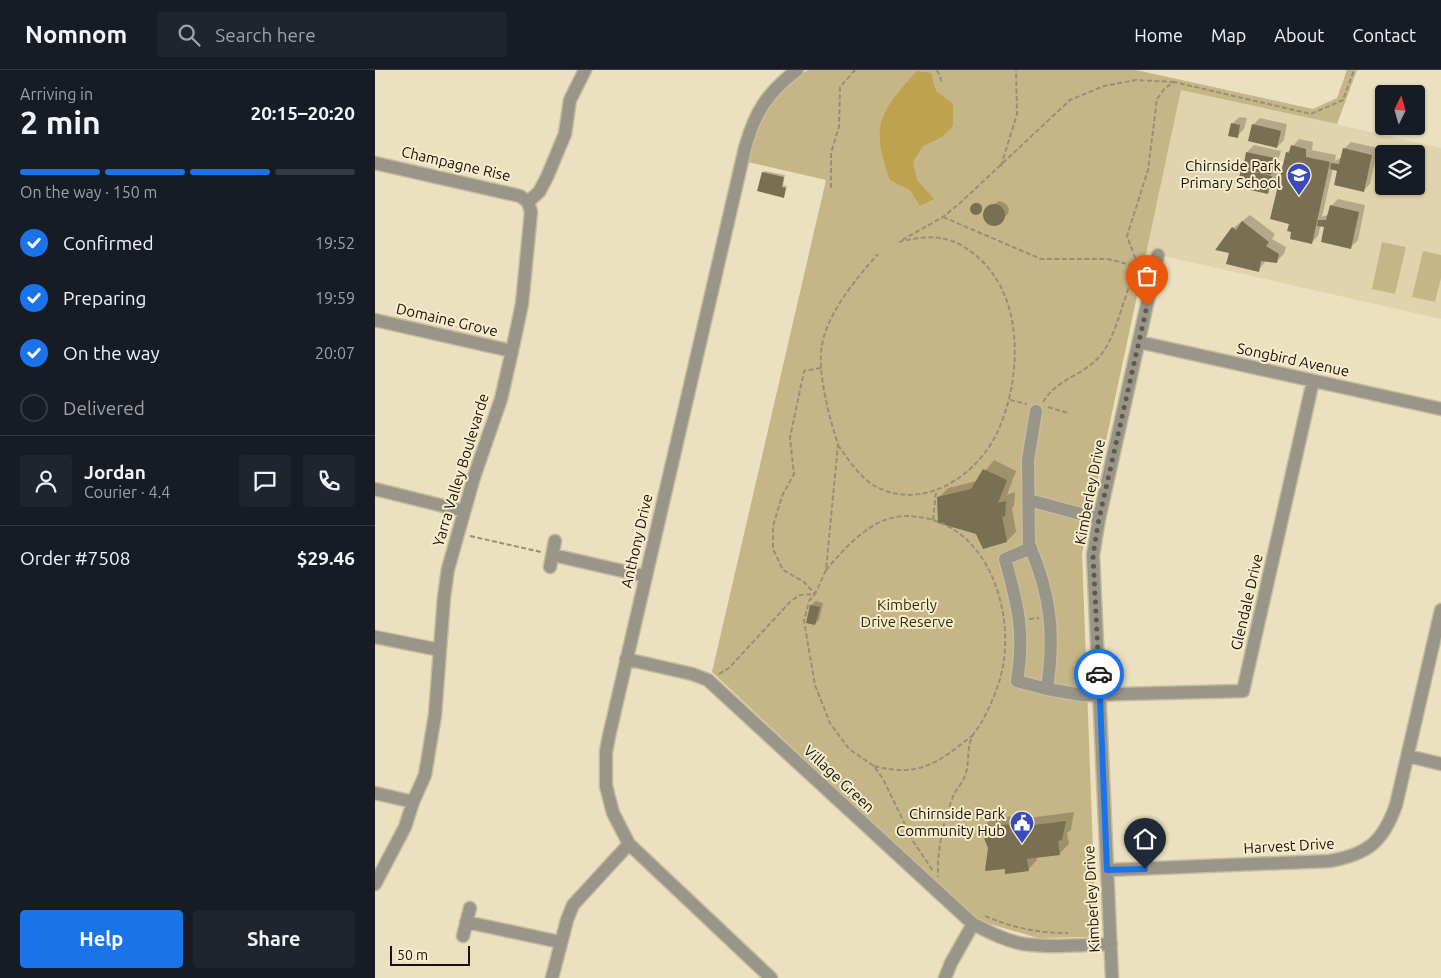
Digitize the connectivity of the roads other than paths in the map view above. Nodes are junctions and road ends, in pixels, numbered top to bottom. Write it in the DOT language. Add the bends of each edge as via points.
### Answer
graph roads {
  1 [pos="585,70"];
  2 [pos="797,70"];
  3 [pos="375,163"];
  4 [pos="528,202"];
  5 [pos="1158,256"];
  6 [pos="375,320"];
  7 [pos="1139,342"];
  8 [pos="512,351"];
  9 [pos="1313,381"];
  10 [pos="1034,408"];
  11 [pos="1441,409"];
  12 [pos="375,489"];
  13 [pos="1029,500"];
  14 [pos="464,510"];
  15 [pos="1099,519"];
  16 [pos="555,541"];
  17 [pos="1031,548"];
  18 [pos="645,576"];
  19 [pos="1441,610"];
  20 [pos="375,636"];
  21 [pos="441,650"];
  22 [pos="626,659"];
  23 [pos="1047,690"];
  24 [pos="1100,695"];
  25 [pos="1407,756"];
  26 [pos="1441,764"];
  27 [pos="375,793"];
  28 [pos="413,802"];
  29 [pos="629,844"];
  30 [pos="1107,870"];
  31 [pos="375,884"];
  32 [pos="470,908"];
  33 [pos="977,919"];
  34 [pos="467,922"];
  35 [pos="463,936"];
  36 [pos="560,942"];
  37 [pos="1111,944"];
  38 [pos="552,978"];
  39 [pos="771,978"];
  40 [pos="945,978"];
  41 [pos="1112,978"];
  1 -- 4 [label="street" via="570,100 565,134 547,177 539,192"];
  2 -- 18 [label="street, Anthony Drive" via="767,98 750,128"];
  3 -- 4 [label="street, Champagne Rise" via="520,196"];
  4 -- 8 [label="street, Yarra Valley Boulevarde" via="531,212 524,287"];
  5 -- 7 [label="street, Kimberley Drive"];
  6 -- 8 [label="street, Domaine Grove"];
  7 -- 9 [label="street, Songbird Avenue"];
  7 -- 15 [label="street, Kimberley Drive"];
  8 -- 14 [label="street, Yarra Valley Boulevarde"];
  9 -- 11 [label="street, Songbird Avenue"];
  9 -- 24 [label="street, Glendale Drive" via="1243,691"];
  10 -- 13 [label="street" via="1028,460"];
  12 -- 14 [label="street"];
  13 -- 15 [label="street"];
  13 -- 17 [label="street"];
  14 -- 21 [label="street, Yarra Valley Boulevarde" via="444,597"];
  15 -- 24 [label="street, Kimberley Drive" via="1093,578"];
  16 -- 18 [label="street" via="551,561"];
  17 -- 23 [label="street" via="1046,590 1051,617 1052,655"];
  17 -- 23 [label="street" via="1005,559 1018,604 1022,640 1017,681"];
  18 -- 22 [label="street, Anthony Drive"];
  19 -- 25 [label="street, Harvest Drive"];
  20 -- 21 [label="street"];
  21 -- 28 [label="street, Yarra Valley Boulevarde" via="430,748 425,775"];
  22 -- 29 [label="street, Anthony Drive" via="609,736 605,771 613,813"];
  22 -- 33 [label="street, Village Green" via="708,680"];
  23 -- 24 [label="street"];
  24 -- 30 [label="street, Kimberley Drive"];
  25 -- 26 [label="street"];
  25 -- 30 [label="street, Harvest Drive" via="1391,821 1369,849 1351,857 1330,862"];
  27 -- 28 [label="street"];
  28 -- 31 [label="street, Yarra Valley Boulevarde" via="405,827"];
  29 -- 36 [label="street" via="573,905"];
  29 -- 39 [label="street, Anthony Drive"];
  30 -- 37 [label="street, Kimberley Drive"];
  32 -- 34 [label="street"];
  33 -- 37 [label="street, Village Green" via="997,936 1023,944"];
  33 -- 40 [label="street"];
  34 -- 35 [label="street"];
  34 -- 36 [label="street"];
  36 -- 38 [label="street"];
  37 -- 41 [label="street, Kimberley Drive"];
}
